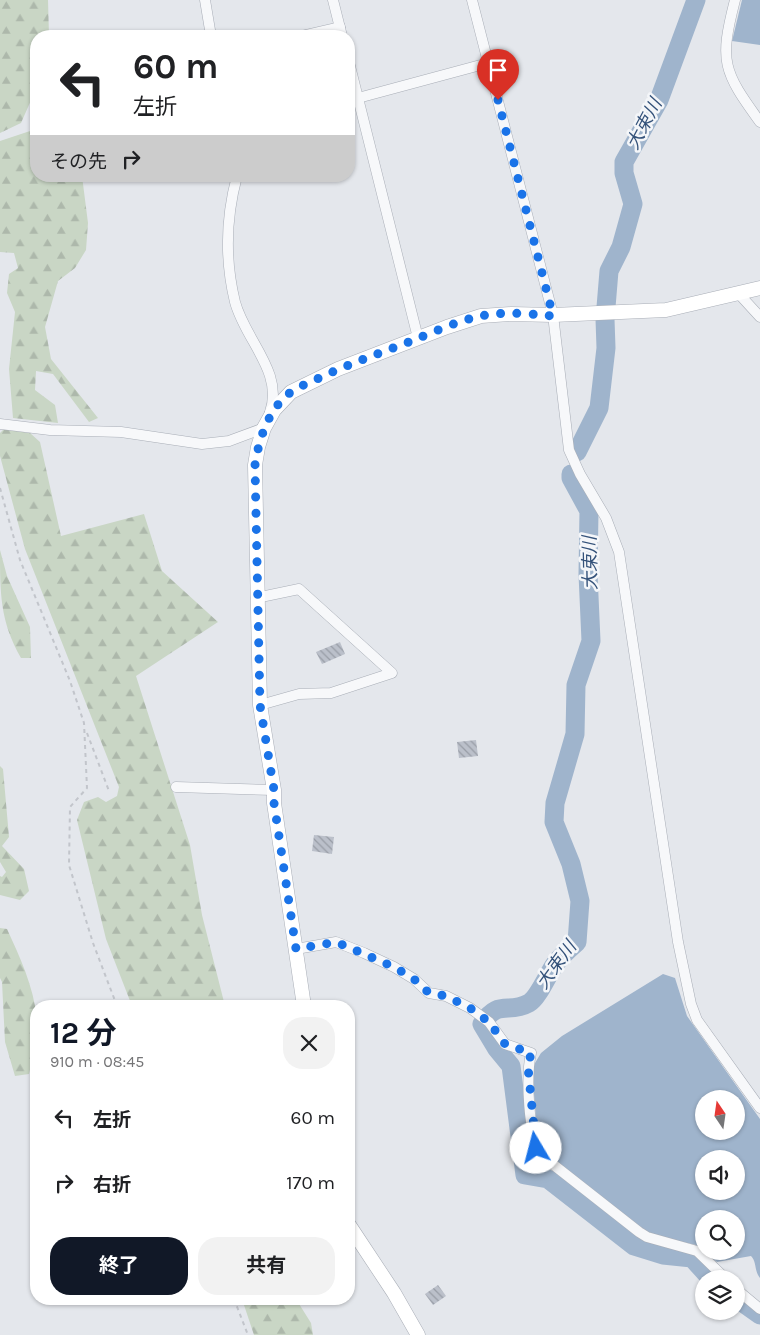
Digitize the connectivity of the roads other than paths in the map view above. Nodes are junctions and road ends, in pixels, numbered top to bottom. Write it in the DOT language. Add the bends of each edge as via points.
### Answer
graph roads {
  1 [pos="205,0"];
  2 [pos="333,0"];
  3 [pos="472,0"];
  4 [pos="735,0"];
  5 [pos="210,30"];
  6 [pos="340,30"];
  7 [pos="488,63"];
  8 [pos="355,86"];
  9 [pos="358,98"];
  10 [pos="760,122"];
  11 [pos="235,182"];
  12 [pos="760,288"];
  13 [pos="739,294"];
  14 [pos="553,316"];
  15 [pos="760,317"];
  16 [pos="418,338"];
  17 [pos="0,424"];
  18 [pos="264,428"];
  19 [pos="256,598"];
  20 [pos="260,705"];
  21 [pos="176,787"];
  22 [pos="274,790"];
  23 [pos="296,949"];
  24 [pos="303,1000"];
  25 [pos="760,1108"];
  26 [pos="355,1234"];
  27 [pos="717,1270"];
  28 [pos="745,1296"];
  29 [pos="760,1309"];
  30 [pos="418,1335"];
  1 -- 5 [label="street"];
  2 -- 6 [label="street"];
  3 -- 7 [label="street"];
  4 -- 10 [label="street" via="725,41 726,58 736,89"];
  7 -- 9 [label="street"];
  7 -- 14 [label="street"];
  8 -- 9 [label="street"];
  9 -- 16 [label="street"];
  11 -- 18 [label="street" via="227,239 235,302 245,331 271,376 273,402"];
  12 -- 13 [label="street"];
  13 -- 14 [label="street" via="666,310"];
  13 -- 15 [label="street"];
  14 -- 16 [label="street" via="481,316"];
  14 -- 25 [label="street" via="570,450 606,518 619,552 678,942 691,1004 703,1029"];
  16 -- 18 [label="street" via="338,369 291,392 274,410"];
  17 -- 18 [label="street" via="50,430 121,432 202,444 229,441"];
  18 -- 19 [label="street" via="255,465"];
  19 -- 20 [label="street"];
  19 -- 20 [label="street" via="299,589 392,674 331,693 299,694"];
  20 -- 22 [label="street"];
  21 -- 22 [label="street"];
  22 -- 23 [label="street"];
  23 -- 24 [label="street"];
  23 -- 27 [label="street" via="336,942 394,967 429,993 446,996 486,1020 505,1044 531,1053 528,1067 532,1116 536,1148 541,1155 639,1232 697,1251"];
  26 -- 30 [label="street"];
  28 -- 29 [label="street"];
}
